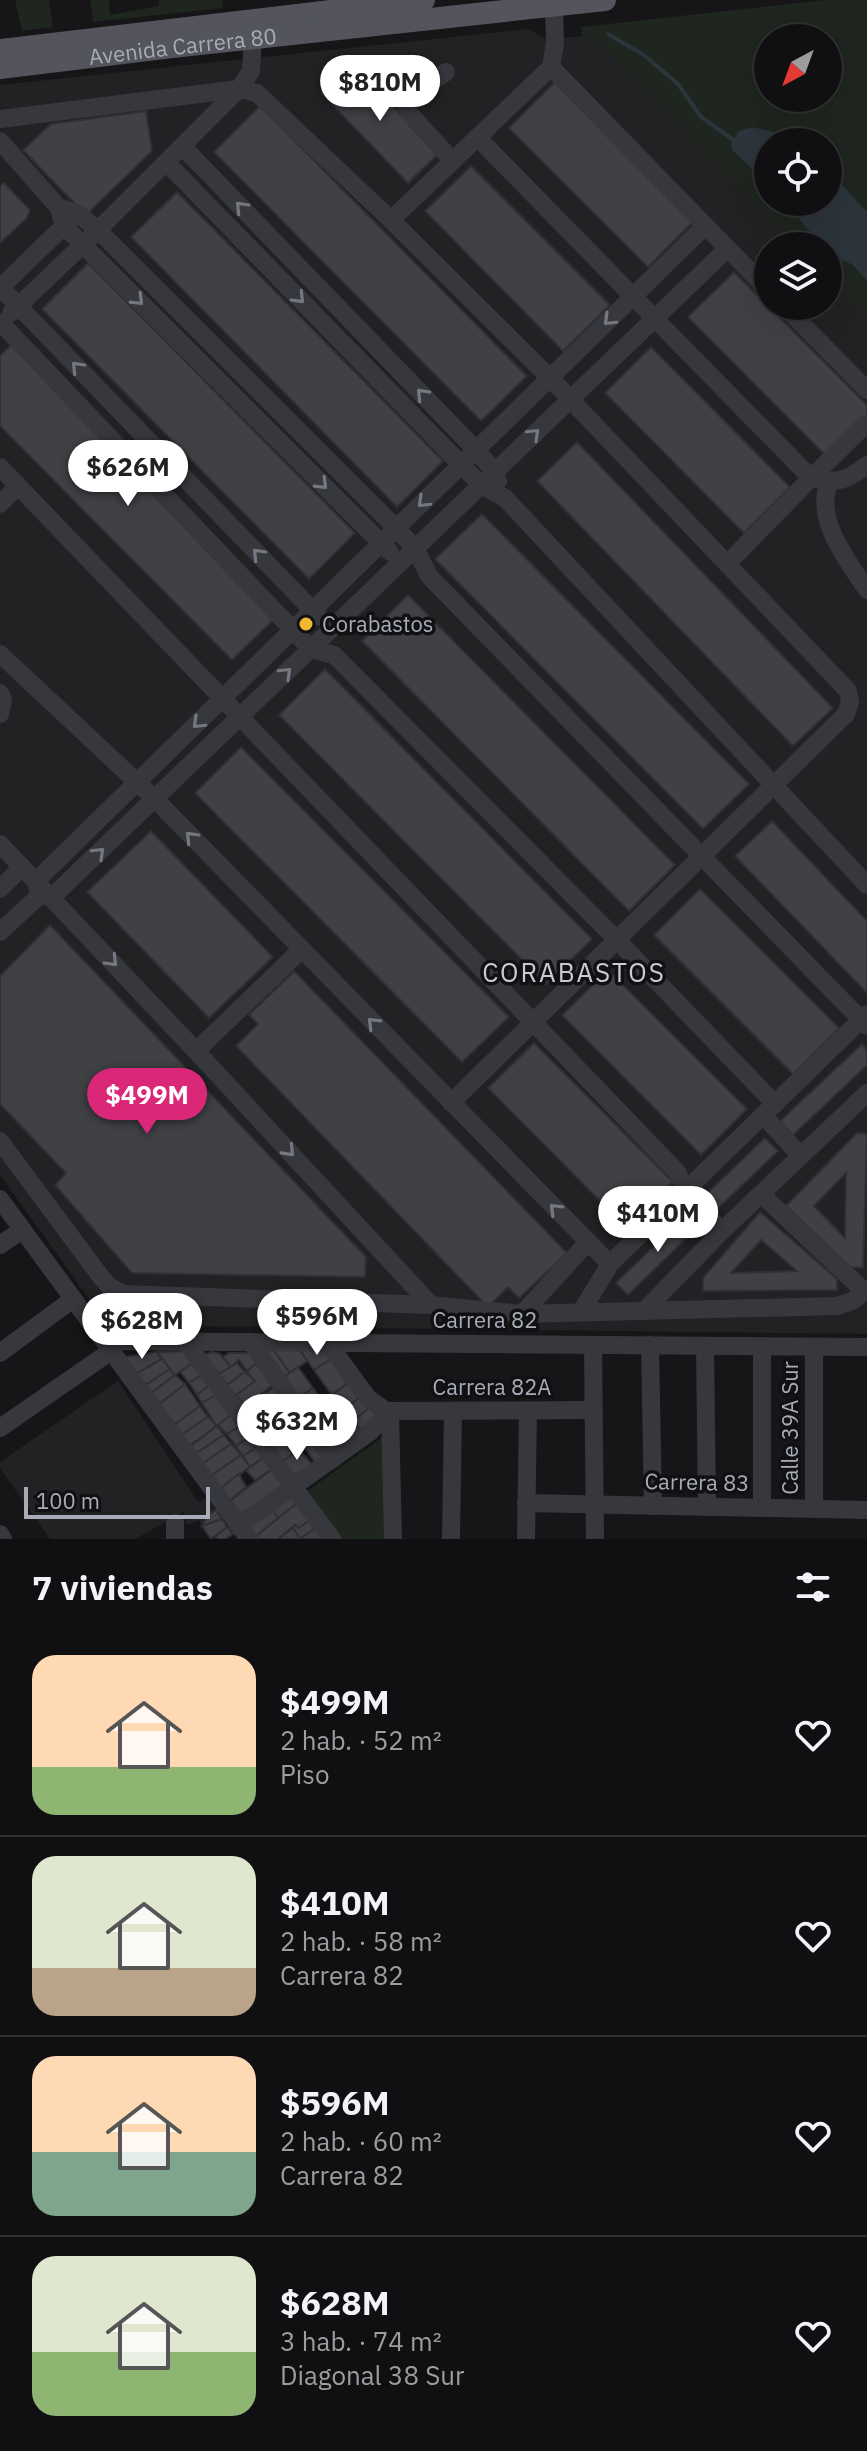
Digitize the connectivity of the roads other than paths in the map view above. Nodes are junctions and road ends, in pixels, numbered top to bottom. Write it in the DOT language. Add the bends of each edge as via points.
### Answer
graph roads {
  1 [pos="424,0"];
  2 [pos="605,0"];
  3 [pos="553,3"];
  4 [pos="252,29"];
  5 [pos="0,50"];
  6 [pos="551,67"];
  7 [pos="0,68"];
  8 [pos="446,72"];
  9 [pos="239,89"];
  10 [pos="263,97"];
  11 [pos="0,119"];
  12 [pos="477,137"];
  13 [pos="0,141"];
  14 [pos="182,146"];
  15 [pos="453,161"];
  16 [pos="166,162"];
  17 [pos="67,216"];
  18 [pos="391,220"];
  19 [pos="705,226"];
  20 [pos="98,230"];
  21 [pos="83,245"];
  22 [pos="727,249"];
  23 [pos="754,276"];
  24 [pos="0,288"];
  25 [pos="633,297"];
  26 [pos="18,306"];
  27 [pos="655,319"];
  28 [pos="798,320"];
  29 [pos="0,323"];
  30 [pos="550,378"];
  31 [pos="867,390"];
  32 [pos="570,400"];
  33 [pos="867,423"];
  34 [pos="476,450"];
  35 [pos="461,465"];
  36 [pos="867,465"];
  37 [pos="0,467"];
  38 [pos="488,479"];
  39 [pos="820,480"];
  40 [pos="18,486"];
  41 [pos="0,504"];
  42 [pos="396,528"];
  43 [pos="381,543"];
  44 [pos="415,548"];
  45 [pos="401,563"];
  46 [pos="727,564"];
  47 [pos="429,576"];
  48 [pos="867,590"];
  49 [pos="313,610"];
  50 [pos="293,629"];
  51 [pos="331,630"];
  52 [pos="311,649"];
  53 [pos="0,654"];
  54 [pos="334,655"];
  55 [pos="0,693"];
  56 [pos="222,699"];
  57 [pos="0,714"];
  58 [pos="240,717"];
  59 [pos="137,783"];
  60 [pos="773,785"];
  61 [pos="155,799"];
  62 [pos="0,844"];
  63 [pos="702,855"];
  64 [pos="22,867"];
  65 [pos="867,885"];
  66 [pos="0,889"];
  67 [pos="42,891"];
  68 [pos="0,932"];
  69 [pos="617,940"];
  70 [pos="301,950"];
  71 [pos="865,1020"];
  72 [pos="533,1022"];
  73 [pos="196,1051"];
  74 [pos="867,1093"];
  75 [pos="451,1103"];
  76 [pos="769,1110"];
  77 [pos="0,1141"];
  78 [pos="801,1156"];
  79 [pos="685,1192"];
  80 [pos="761,1194"];
  81 [pos="0,1199"];
  82 [pos="22,1230"];
  83 [pos="722,1231"];
  84 [pos="588,1242"];
  85 [pos="0,1245"];
  86 [pos="610,1264"];
  87 [pos="866,1291"];
  88 [pos="73,1299"];
  89 [pos="431,1305"];
  90 [pos="644,1311"];
  91 [pos="581,1312"];
  92 [pos="522,1314"];
  93 [pos="185,1341"];
  94 [pos="251,1342"];
  95 [pos="327,1342"];
  96 [pos="593,1345"];
  97 [pos="650,1345"];
  98 [pos="107,1346"];
  99 [pos="705,1346"];
  100 [pos="762,1346"];
  101 [pos="814,1347"];
  102 [pos="867,1347"];
  103 [pos="0,1353"];
  104 [pos="593,1410"];
  105 [pos="453,1411"];
  106 [pos="528,1411"];
  107 [pos="390,1412"];
  108 [pos="0,1428"];
  109 [pos="333,1459"];
  110 [pos="292,1486"];
  111 [pos="526,1503"];
  112 [pos="594,1504"];
  113 [pos="653,1506"];
  114 [pos="707,1507"];
  115 [pos="762,1508"];
  116 [pos="814,1509"];
  117 [pos="867,1510"];
  118 [pos="243,1530"];
  119 [pos="332,1539"];
  120 [pos="393,1539"];
  121 [pos="451,1539"];
  122 [pos="526,1539"];
  123 [pos="595,1539"];
  1 -- 4 [label="main road, Avenida Carrera 80"];
  2 -- 3 [label="main road, Avenida Carrera 80"];
  3 -- 4 [label="main road, Avenida Carrera 80"];
  3 -- 6 [label="street"];
  4 -- 5 [label="main road, Avenida Carrera 80"];
  4 -- 7 [label="main road, Avenida Carrera 80"];
  4 -- 9 [label="street" via="251,71"];
  4 -- 10 [label="street"];
  6 -- 12 [label="street"];
  6 -- 19 [label="street"];
  8 -- 15 [label="street" via="406,99 406,110"];
  9 -- 10 [label="street"];
  9 -- 11 [label="street"];
  9 -- 14 [label="street"];
  10 -- 18 [label="street"];
  12 -- 15 [label="street"];
  12 -- 25 [label="street"];
  13 -- 17 [label="street"];
  14 -- 16 [label="street"];
  34 -- 14 [label="street, one-way"];
  15 -- 18 [label="street"];
  16 -- 20 [label="street"];
  16 -- 35 [label="street, one-way"];
  17 -- 20 [label="street"];
  17 -- 21 [label="street"];
  17 -- 24 [label="street"];
  18 -- 30 [label="street"];
  19 -- 22 [label="street"];
  19 -- 25 [label="street"];
  20 -- 21 [label="street"];
  20 -- 42 [label="street"];
  21 -- 26 [label="street"];
  21 -- 43 [label="street, one-way"];
  22 -- 23 [label="street"];
  22 -- 27 [label="street"];
  24 -- 26 [label="street"];
  25 -- 27 [label="street"];
  25 -- 30 [label="street, one-way"];
  26 -- 29 [label="street"];
  49 -- 26 [label="street, one-way"];
  27 -- 32 [label="street"];
  27 -- 39 [label="street"];
  28 -- 31 [label="street"];
  29 -- 50 [label="street"];
  30 -- 32 [label="street"];
  30 -- 34 [label="street"];
  38 -- 32 [label="street, one-way"];
  32 -- 46 [label="street"];
  33 -- 39 [label="street"];
  34 -- 35 [label="street"];
  34 -- 38 [label="street"];
  35 -- 38 [label="street"];
  35 -- 42 [label="street, one-way"];
  36 -- 39 [label="street" via="850,479"];
  37 -- 40 [label="street"];
  38 -- 44 [label="street"];
  38 -- 60 [label="street"];
  39 -- 46 [label="street"];
  39 -- 48 [label="street" via="825,516"];
  40 -- 41 [label="street"];
  40 -- 56 [label="street"];
  42 -- 43 [label="street"];
  42 -- 44 [label="street"];
  43 -- 45 [label="street"];
  43 -- 49 [label="street"];
  44 -- 45 [label="street"];
  44 -- 47 [label="street"];
  45 -- 47 [label="street"];
  45 -- 51 [label="street"];
  46 -- 60 [label="street" via="848,691 846,714"];
  47 -- 63 [label="street"];
  49 -- 50 [label="street"];
  49 -- 51 [label="street"];
  50 -- 52 [label="street"];
  50 -- 56 [label="street"];
  51 -- 52 [label="street"];
  51 -- 54 [label="street"];
  52 -- 54 [label="street"];
  58 -- 52 [label="street, one-way"];
  53 -- 59 [label="street"];
  54 -- 69 [label="street"];
  55 -- 57 [label="street"];
  56 -- 58 [label="street"];
  56 -- 59 [label="street, one-way"];
  58 -- 61 [label="street"];
  58 -- 72 [label="street"];
  59 -- 61 [label="street"];
  59 -- 67 [label="street"];
  60 -- 63 [label="street"];
  60 -- 65 [label="street"];
  67 -- 61 [label="street, one-way"];
  70 -- 61 [label="street, one-way"];
  62 -- 64 [label="street"];
  63 -- 69 [label="street"];
  63 -- 71 [label="street"];
  64 -- 66 [label="street"];
  64 -- 67 [label="street"];
  67 -- 68 [label="street"];
  67 -- 73 [label="street, one-way"];
  69 -- 72 [label="street"];
  69 -- 76 [label="street"];
  70 -- 73 [label="street"];
  75 -- 70 [label="street, one-way"];
  71 -- 76 [label="street"];
  72 -- 75 [label="street"];
  72 -- 79 [label="street" via="678,1173"];
  73 -- 89 [label="street, one-way"];
  74 -- 78 [label="street"];
  84 -- 75 [label="street, one-way"];
  76 -- 78 [label="street"];
  76 -- 79 [label="street"];
  77 -- 89 [label="street" via="101,1277 124,1294"];
  78 -- 80 [label="street"];
  79 -- 83 [label="street"];
  79 -- 86 [label="street"];
  80 -- 83 [label="street"];
  80 -- 87 [label="street"];
  81 -- 82 [label="street"];
  82 -- 85 [label="street"];
  82 -- 88 [label="street"];
  83 -- 90 [label="street"];
  84 -- 86 [label="street"];
  84 -- 92 [label="street"];
  86 -- 91 [label="street"];
  87 -- 90 [label="street" via="837,1306"];
  88 -- 98 [label="street"];
  88 -- 103 [label="street"];
  89 -- 92 [label="street"];
  90 -- 91 [label="street"];
  91 -- 92 [label="street"];
  93 -- 94 [label="street, Carrera 82"];
  93 -- 98 [label="street, Carrera 82"];
  93 -- 110 [label="street"];
  94 -- 95 [label="street, Carrera 82"];
  94 -- 109 [label="street"];
  95 -- 96 [label="street, Carrera 82"];
  95 -- 107 [label="street" via="368,1398"];
  96 -- 97 [label="street, Carrera 82"];
  96 -- 104 [label="street"];
  97 -- 99 [label="street, Carrera 82"];
  97 -- 113 [label="street"];
  98 -- 108 [label="street"];
  98 -- 118 [label="street"];
  99 -- 100 [label="street, Carrera 82"];
  99 -- 114 [label="street"];
  100 -- 101 [label="street, Carrera 82"];
  100 -- 115 [label="street"];
  101 -- 102 [label="street, Carrera 82"];
  101 -- 116 [label="street, Calle 39A Sur"];
  104 -- 106 [label="street, Carrera 82A"];
  104 -- 112 [label="street"];
  105 -- 106 [label="street, Carrera 82A"];
  105 -- 107 [label="street, Carrera 82A"];
  105 -- 121 [label="street"];
  106 -- 111 [label="street"];
  107 -- 109 [label="street"];
  107 -- 120 [label="street"];
  109 -- 110 [label="street"];
  110 -- 118 [label="street"];
  110 -- 119 [label="street"];
  111 -- 112 [label="street, Carrera 83"];
  111 -- 122 [label="street"];
  112 -- 113 [label="street, Carrera 83"];
  112 -- 123 [label="street"];
  113 -- 114 [label="street, Carrera 83"];
  114 -- 115 [label="street, Carrera 83"];
  115 -- 116 [label="street, Carrera 83"];
  116 -- 117 [label="street, Carrera 83"];
}
